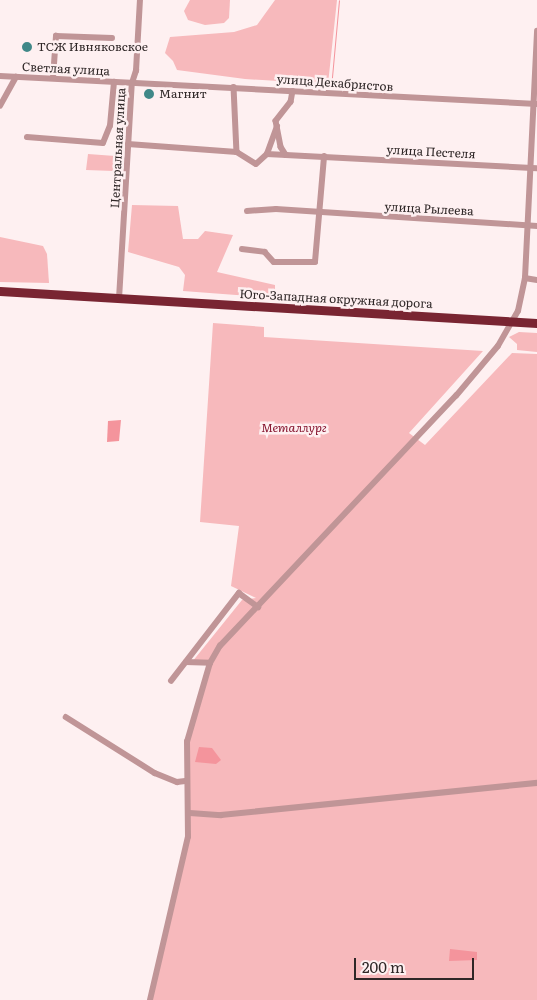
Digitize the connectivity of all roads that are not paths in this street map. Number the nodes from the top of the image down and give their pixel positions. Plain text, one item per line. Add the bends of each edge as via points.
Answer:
1 (140, 0) edge
2 (537, 31) edge
3 (112, 38) dead end
4 (0, 76) edge
5 (16, 76) junction
6 (53, 78) junction
7 (114, 82) junction
8 (132, 83) junction
9 (234, 87) junction
10 (293, 91) junction
11 (535, 104) edge
12 (0, 106) edge
13 (277, 126) junction
14 (27, 137) dead end
15 (128, 144) junction
16 (237, 152) junction
17 (267, 154) junction
18 (286, 154) junction
19 (324, 156) junction
20 (534, 168) edge
21 (247, 211) dead end
22 (320, 213) junction
23 (527, 225) junction
24 (537, 226) edge
25 (242, 249) dead end
26 (525, 278) junction
27 (537, 280) edge
28 (0, 291) edge
29 (119, 299) junction
30 (512, 322) junction
31 (537, 324) edge
32 (258, 607) junction
33 (186, 662) junction
34 (210, 663) junction
35 (172, 681) dead end
36 (66, 717) dead end
37 (185, 781) junction
38 (537, 783) edge
39 (190, 813) junction
40 (150, 1000) edge

1 - 8 street, Центральная улица via 136,71
2 - 11 street
3 - 6 street via 56,36
4 - 5 street, Светлая улица
5 - 6 street, Светлая улица
5 - 12 street
6 - 7 street, Светлая улица
7 - 8 street, Светлая улица
7 - 14 street via 110,126 103,143
8 - 9 street, улица Декабристов
8 - 15 street, Центральная улица
9 - 10 street, улица Декабристов
9 - 16 street
10 - 11 street, улица Декабристов
10 - 13 street via 291,102 276,121
11 - 20 street
13 - 17 street
13 - 18 street via 281,147
15 - 16 street
15 - 29 street, Центральная улица
16 - 17 street, улица Пестеля via 256,164
17 - 18 street, улица Пестеля
18 - 19 street, улица Пестеля
19 - 20 street, улица Пестеля
19 - 22 street
20 - 23 street
21 - 22 street, улица Рылеева via 276,209
22 - 23 street, улица Рылеева
22 - 25 street via 316,262 274,262 267,253
23 - 24 street, улица Рылеева
23 - 26 street
26 - 27 street
26 - 30 street via 523,296
28 - 29 highway
29 - 30 highway, Юго-Западная окружная дорога
30 - 31 highway, Юго-Западная окружная дорога
30 - 32 street via 498,346 456,396
32 - 33 street via 240,593
32 - 34 street via 220,646
33 - 34 street
33 - 35 street
34 - 37 street via 187,742
36 - 37 street via 155,773 177,782
37 - 39 street
38 - 39 street via 221,815
39 - 40 street via 188,837

